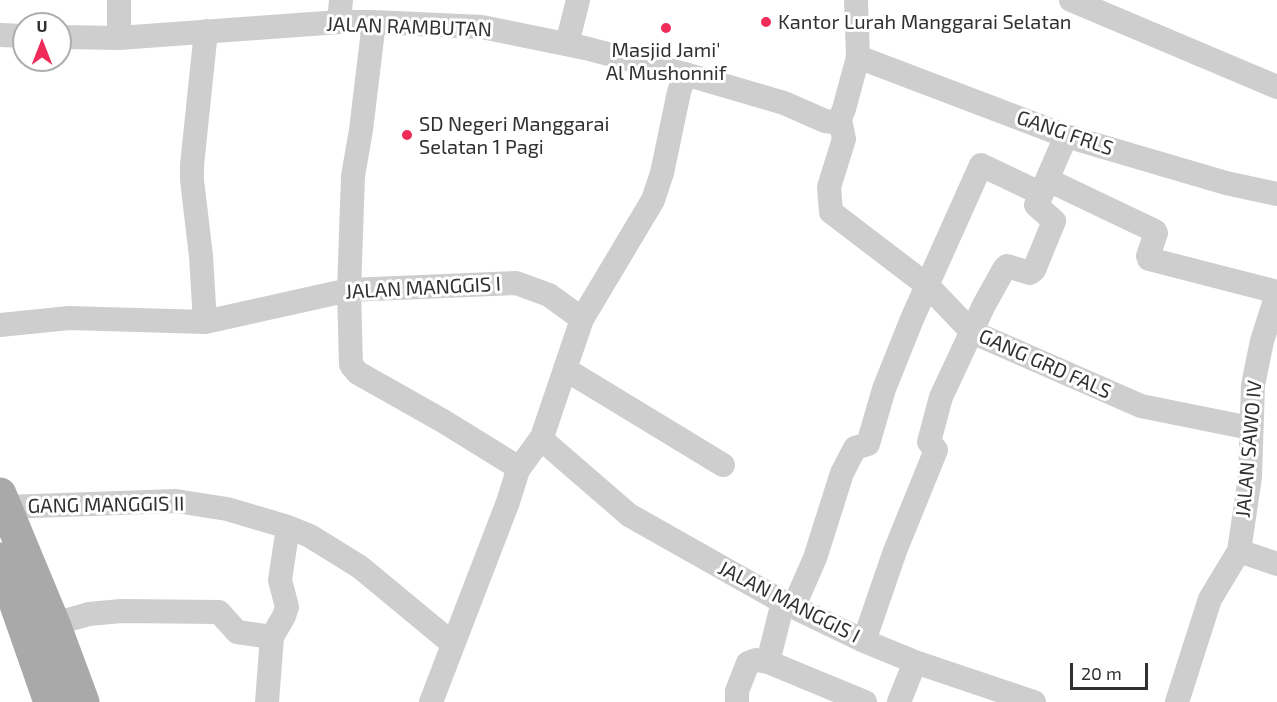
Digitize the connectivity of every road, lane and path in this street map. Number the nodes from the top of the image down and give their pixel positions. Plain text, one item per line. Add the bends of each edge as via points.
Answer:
1 (119, 0) edge
2 (578, 0) edge
3 (856, 0) edge
4 (1071, 0) edge
5 (340, 11) edge
6 (374, 22) junction
7 (206, 30) junction
8 (72, 37) edge
9 (119, 38) junction
10 (567, 44) junction
11 (858, 57) junction
12 (685, 74) junction
13 (1277, 87) edge
14 (840, 119) junction
15 (1066, 136) junction
16 (1045, 187) junction
17 (1277, 194) edge
18 (928, 286) junction
19 (349, 290) junction
20 (1277, 293) edge
21 (582, 319) junction
22 (205, 321) junction
23 (0, 325) edge
24 (972, 332) junction
25 (564, 369) junction
26 (1250, 428) junction
27 (542, 437) junction
28 (723, 465) dead end
29 (518, 470) junction
30 (3, 501) edge
31 (288, 527) junction
32 (1239, 551) junction
33 (1277, 564) edge
34 (1, 566) edge
35 (788, 604) junction
36 (54, 624) junction
37 (272, 637) junction
38 (864, 641) junction
39 (453, 644) junction
40 (768, 662) junction
41 (915, 662) junction
42 (50, 702) edge
43 (83, 702) edge
44 (267, 702) edge
45 (431, 702) edge
46 (738, 702) edge
47 (865, 702) edge
48 (899, 702) edge
49 (1034, 702) edge
50 (1177, 702) edge

1 - 9 street
2 - 10 street
3 - 11 street
4 - 13 street
5 - 6 street, JALAN RAMBUTAN
5 - 7 street, JALAN RAMBUTAN
6 - 10 street, JALAN RAMBUTAN via 482,27
6 - 19 street via 353,176
7 - 9 street, JALAN RAMBUTAN
7 - 22 street via 192,165
8 - 9 street, JALAN RAMBUTAN
10 - 12 street, JALAN RAMBUTAN
11 - 14 street
11 - 15 street, GANG FRLS
12 - 14 street, JALAN RAMBUTAN via 784,103 825,121
12 - 21 street via 653,200
14 - 18 street, GANG GRD FALS via 844,139 829,187 831,212
15 - 16 street
15 - 17 street, GANG FRLS
16 - 18 street via 981,165
16 - 20 street via 1155,231 1149,259
16 - 24 street via 1036,205 1054,221 1034,270 1030,273 1004,268
18 - 24 street, GANG GRD FALS
18 - 35 street via 884,389 868,444 855,448 842,473 815,558
19 - 21 street, JALAN MANGGIS I via 516,283 549,295
19 - 22 street, JALAN MANGGIS I
19 - 29 street via 353,369 444,421
20 - 26 street, JALAN SAWO IV via 1252,385
21 - 25 street
22 - 23 street, JALAN MANGGIS I via 69,318
24 - 26 street, GANG GRD FALS via 1141,406
24 - 38 street via 941,397 929,442 936,450
25 - 27 street
25 - 28 street
26 - 32 street, JALAN SAWO IV via 1250,477
27 - 29 street
27 - 35 street, JALAN MANGGIS I via 629,515
29 - 39 street
30 - 31 street, GANG MANGGIS II via 176,501 227,509
30 - 36 main road
31 - 37 street via 280,580 286,606
31 - 39 street, GANG MANGGIS II via 360,567
32 - 33 street
32 - 50 street, JALAN SAWO IV via 1210,599
34 - 42 main road
35 - 38 street, JALAN MANGGIS I
35 - 40 street
36 - 37 street via 88,614 121,611 219,612 237,632
36 - 43 main road
37 - 44 street
38 - 41 street, JALAN MANGGIS I
39 - 45 street
40 - 46 street via 747,663 737,691
40 - 47 street
41 - 48 street
41 - 49 street, JALAN MANGGIS I

